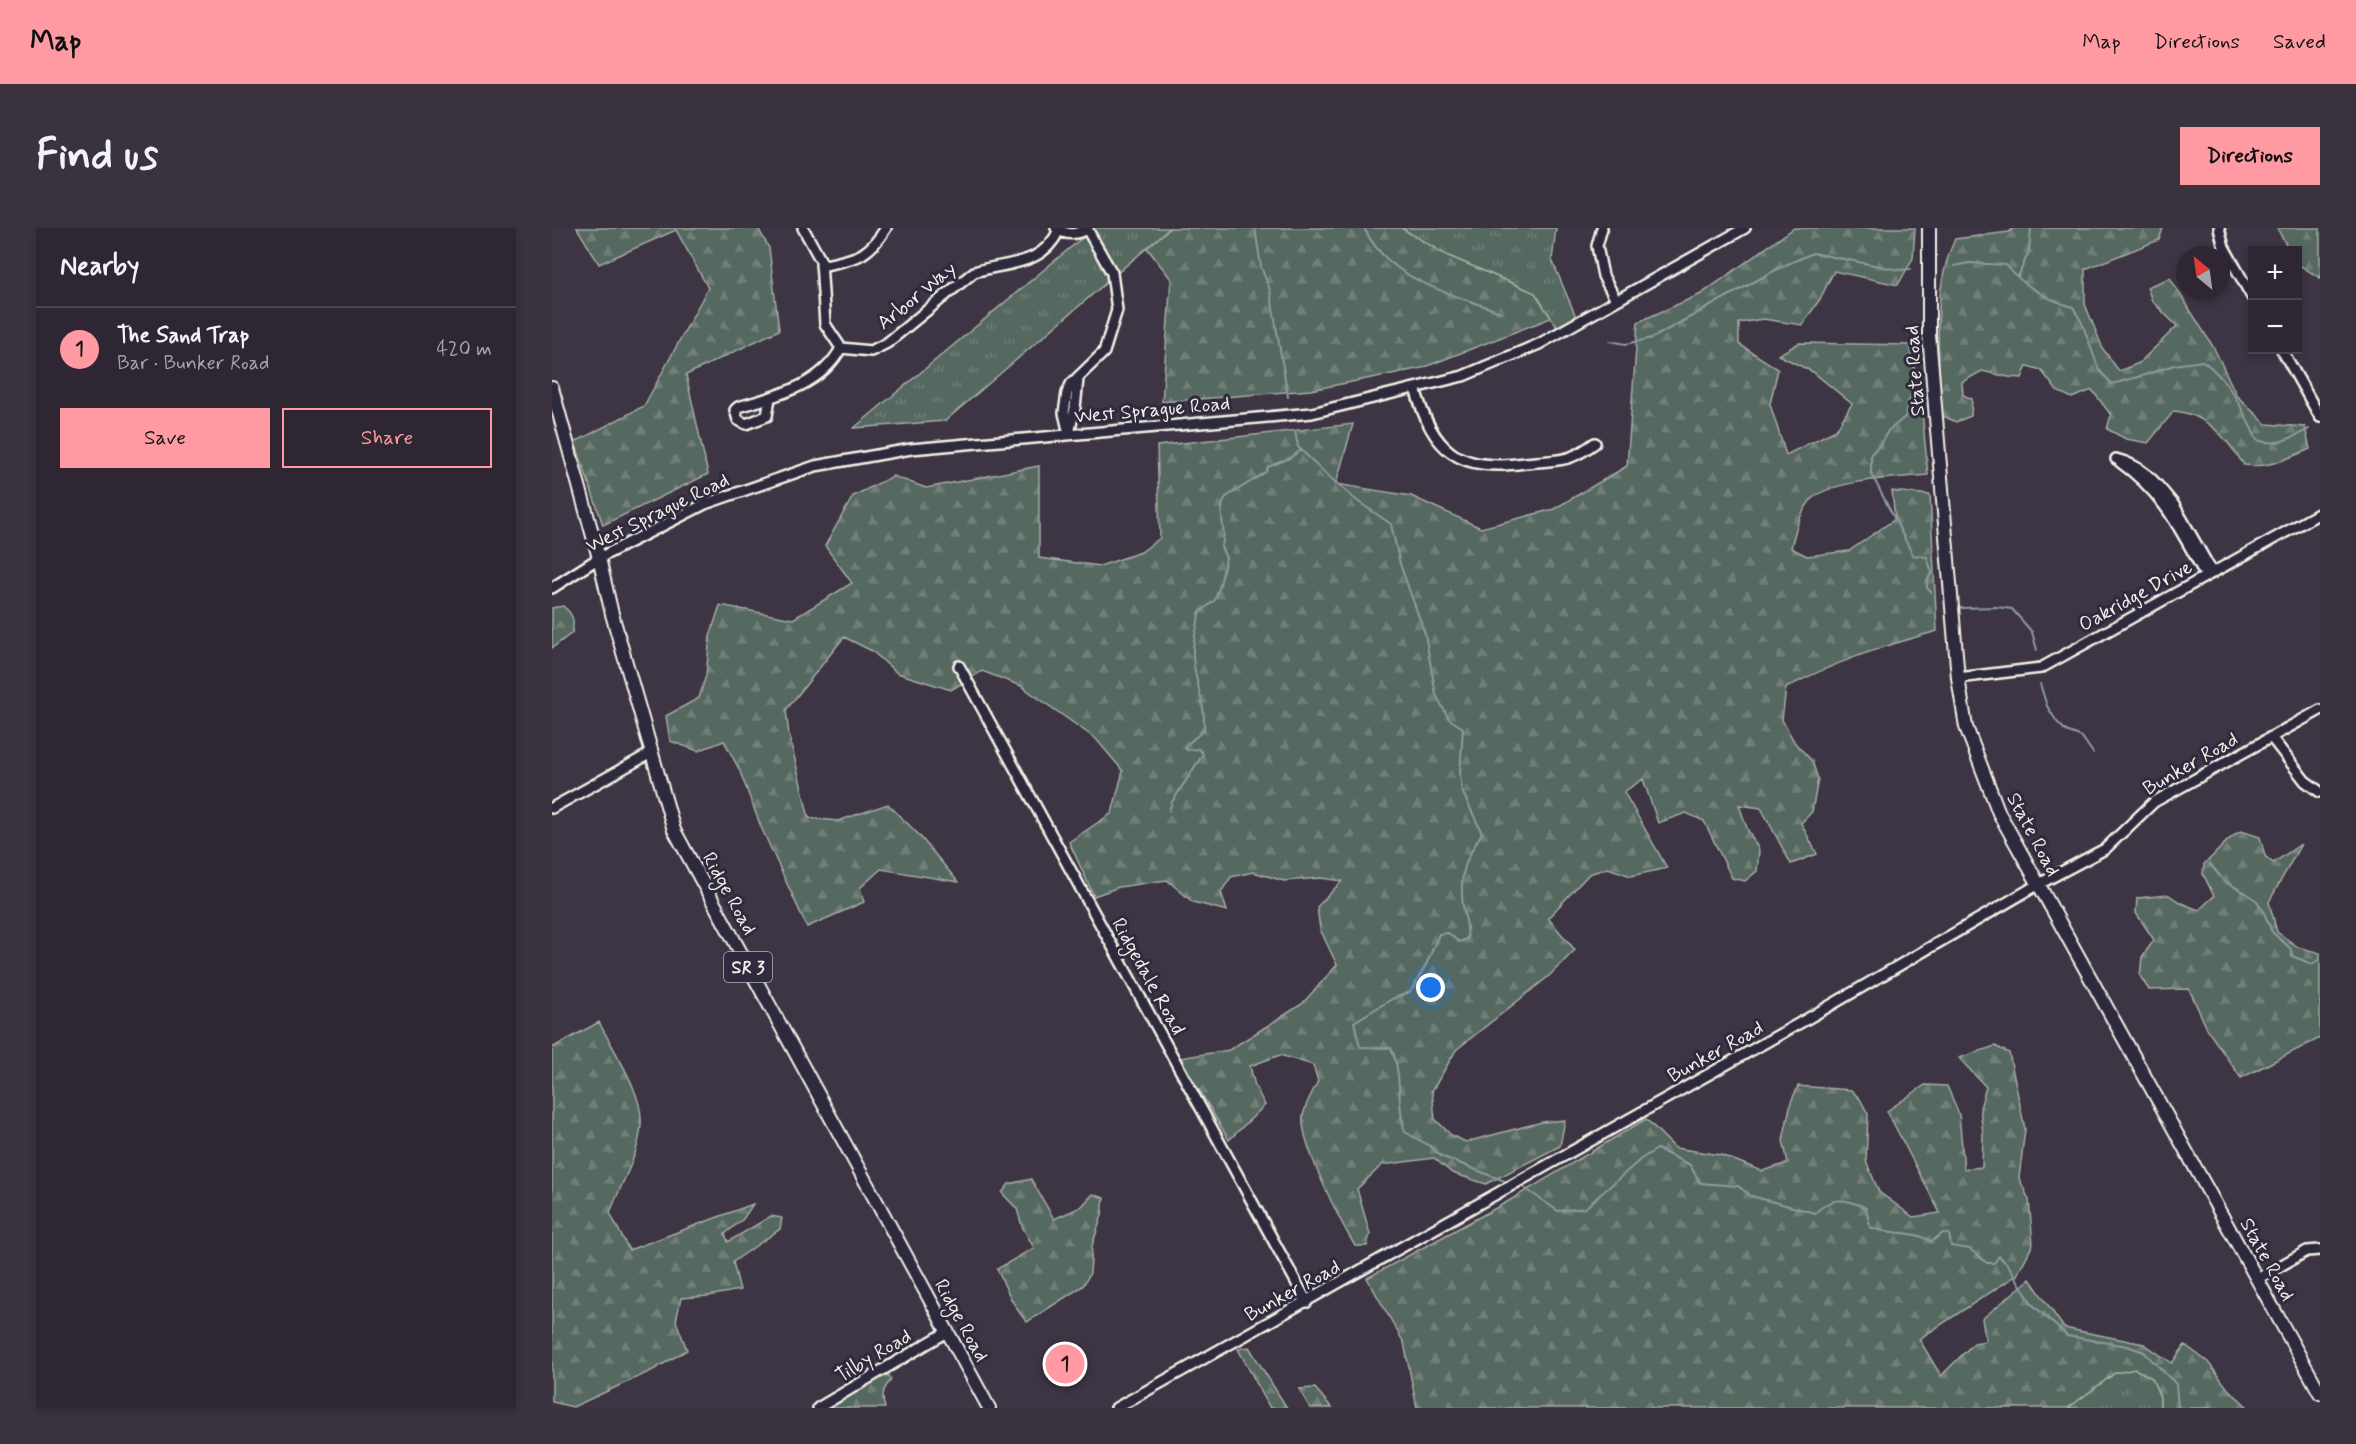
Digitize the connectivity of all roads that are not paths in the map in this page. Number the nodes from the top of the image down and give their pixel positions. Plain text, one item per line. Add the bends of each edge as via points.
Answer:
1 (803, 228) edge
2 (886, 228) edge
3 (1087, 228) edge
4 (1602, 228) edge
5 (1745, 228) edge
6 (1929, 228) edge
7 (2219, 228) edge
8 (1058, 229) edge
9 (821, 266) junction
10 (2248, 288) edge
11 (1616, 300) junction
12 (841, 348) junction
13 (2284, 354) edge
14 (552, 388) edge
15 (1415, 388) junction
16 (770, 398) dead end
17 (2320, 417) edge
18 (1069, 434) junction
19 (1595, 443) dead end
20 (2320, 513) edge
21 (599, 558) junction
22 (2209, 574) junction
23 (552, 588) edge
24 (959, 666) dead end
25 (1958, 678) junction
26 (2320, 710) edge
27 (2271, 737) junction
28 (651, 753) junction
29 (2320, 792) edge
30 (552, 808) edge
31 (2038, 884) junction
32 (2320, 1250) edge
33 (2257, 1279) junction
34 (1307, 1302) junction
35 (947, 1332) junction
36 (2320, 1393) edge
37 (818, 1408) edge
38 (989, 1408) edge
39 (1116, 1408) edge

1 - 9 street
2 - 9 street via 858,258
3 - 8 street via 1073,234
3 - 18 street via 1112,273 1117,310 1104,352 1066,393 1064,413
4 - 11 street via 1597,246 1603,276
5 - 11 street, West Sprague Road
6 - 25 main road, State Road via 1929,335
7 - 10 street via 2224,247
8 - 12 street, Arbor Way via 1055,238 1021,263 974,272 887,343 871,351
9 - 12 street via 825,324
11 - 15 street, West Sprague Road via 1539,344 1463,376
12 - 16 street via 824,372
13 - 17 street
14 - 21 main road, Ridge Road / SR 3
15 - 18 street, West Sprague Road via 1312,413
15 - 19 street via 1429,428 1438,441 1468,461 1488,466 1570,457
18 - 21 street, West Sprague Road via 911,449 815,466 725,495
20 - 22 street, Oakridge Drive
21 - 23 street, West Sprague Road
21 - 28 main road, Ridge Road / SR 3
22 - 22 street via 2166,495 2143,470 2116,459 2163,500
22 - 25 street, Oakridge Drive via 2041,668
24 - 34 street, Ridgedale Road
25 - 31 main road, State Road via 1966,728 1984,778
26 - 27 street, Bunker Road
27 - 29 street via 2306,781
27 - 31 street, Bunker Road via 2154,802 2105,849
28 - 30 street
28 - 35 main road, Ridge Road / SR 3 via 674,830
31 - 33 main road, State Road
31 - 34 street, Bunker Road
32 - 33 street via 2307,1251
33 - 36 main road, State Road
34 - 39 street, Bunker Road
35 - 37 street, Tilby Road
35 - 38 main road, Ridge Road / SR 3

